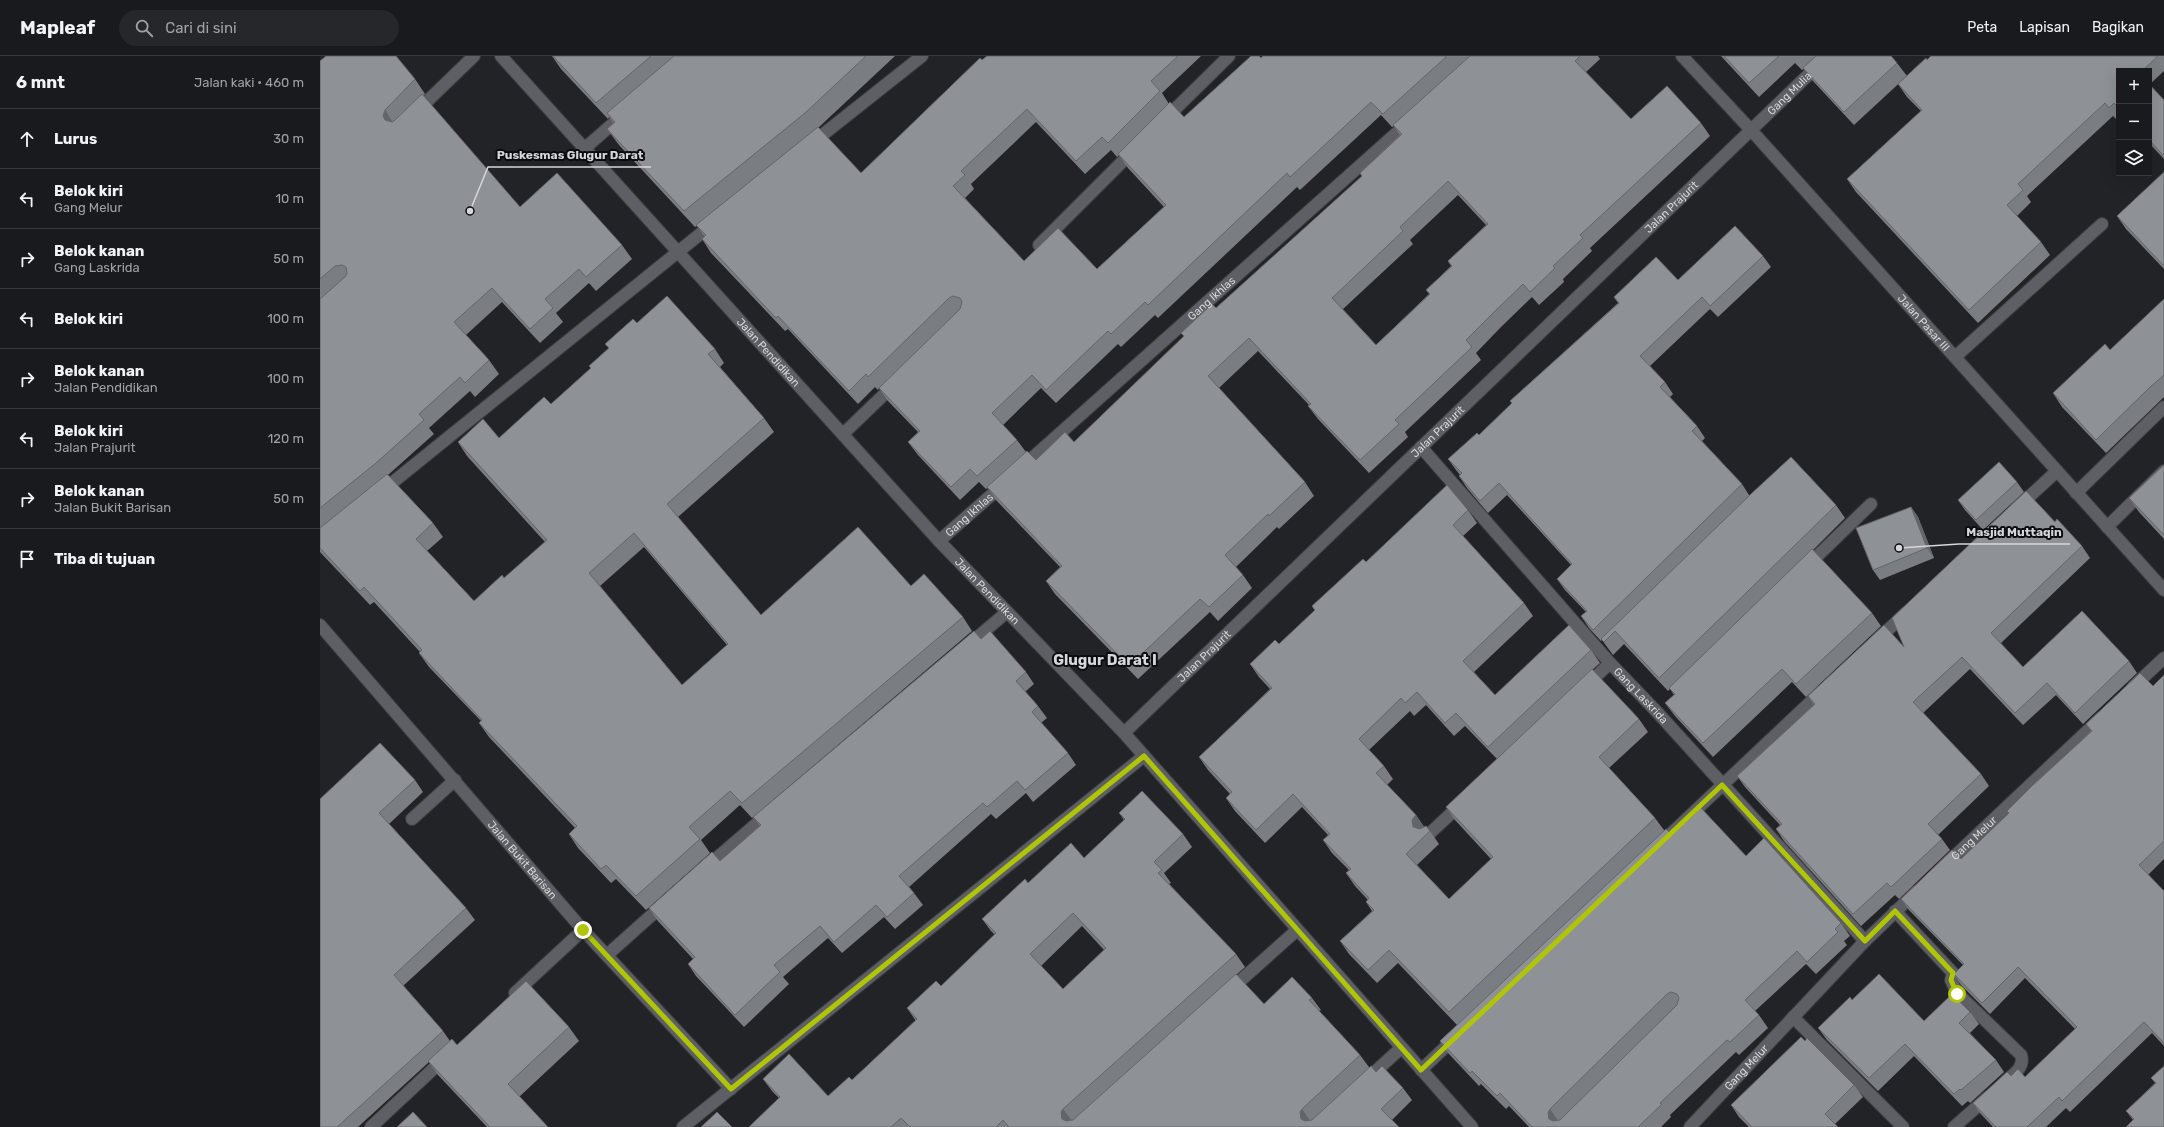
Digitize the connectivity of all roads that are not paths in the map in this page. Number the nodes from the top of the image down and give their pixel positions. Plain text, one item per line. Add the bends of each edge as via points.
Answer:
1 (474, 56) edge
2 (501, 56) edge
3 (922, 56) edge
4 (1229, 56) edge
5 (1682, 56) edge
6 (1828, 56) edge
7 (632, 107) edge
8 (1418, 114) edge
9 (410, 118) edge
10 (1156, 128) edge
11 (1751, 130) junction
12 (1145, 139) edge
13 (585, 148) junction
14 (802, 151) edge
15 (722, 216) edge
16 (2102, 224) dead end
17 (1040, 245) edge
18 (679, 252) junction
19 (1955, 357) junction
20 (904, 376) edge
21 (2164, 407) edge
22 (843, 434) junction
23 (1421, 447) junction
24 (2057, 471) junction
25 (2164, 471) edge
26 (2076, 493) junction
27 (370, 501) edge
28 (1872, 504) dead end
29 (2011, 514) edge
30 (2107, 527) junction
31 (939, 541) junction
32 (1798, 575) edge
33 (2164, 590) edge
34 (1913, 606) edge
35 (1007, 612) junction
36 (320, 625) edge
37 (1611, 641) edge
38 (1866, 650) edge
39 (1600, 652) junction
40 (958, 653) edge
41 (2164, 658) edge
42 (1610, 663) junction
43 (1832, 682) edge
44 (1576, 695) edge
45 (2124, 696) edge
46 (1669, 701) edge
47 (1658, 712) junction
48 (2107, 712) edge
49 (1124, 733) junction
50 (1144, 756) junction
51 (455, 780) junction
52 (1722, 785) junction
53 (1468, 797) edge
54 (778, 805) edge
55 (412, 819) dead end
56 (1428, 835) edge
57 (1652, 851) edge
58 (1935, 874) edge
59 (696, 875) edge
60 (1924, 884) edge
61 (673, 897) edge
62 (1895, 911) junction
63 (583, 930) junction
64 (1297, 930) junction
65 (1865, 941) junction
66 (607, 955) junction
67 (508, 999) edge
68 (1220, 999) edge
69 (1793, 1017) junction
70 (1467, 1026) edge
71 (1401, 1048) junction
72 (451, 1052) edge
73 (1421, 1070) junction
74 (731, 1089) junction
75 (1356, 1090) edge
76 (370, 1127) edge
77 (683, 1127) edge
78 (1472, 1127) edge
79 (1690, 1127) edge
80 (1903, 1127) edge
81 (1954, 1127) edge

1 - 9 street
2 - 13 street, Jalan Pendidikan
3 - 14 street
4 - 10 street
5 - 11 street, Jalan Pasar III
6 - 11 street, Gang Mulia
7 - 13 street
8 - 31 street, Gang Ikhlas
11 - 19 street, Jalan Pasar III
11 - 23 street, Jalan Prajurit
12 - 17 street
13 - 18 street, Jalan Pendidikan
15 - 18 street
16 - 19 street
18 - 22 street, Jalan Pendidikan
18 - 27 street
19 - 24 street, Jalan Pasar III
20 - 22 street
21 - 26 street
22 - 31 street, Jalan Pendidikan
23 - 39 street, Gang Laskrida
23 - 49 street, Jalan Prajurit
24 - 26 street, Jalan Pasar III
24 - 29 street
25 - 30 street
26 - 30 street, Jalan Pasar III
28 - 32 street
30 - 33 street, Jalan Pasar III
31 - 35 street, Jalan Pendidikan
34 - 38 street
35 - 40 street
35 - 49 street, Jalan Pendidikan
36 - 51 street, Jalan Bukit Barisan
37 - 39 street
39 - 42 street, Gang Laskrida
41 - 45 street
42 - 44 street
42 - 47 street, Gang Laskrida
43 - 52 street
46 - 47 street
47 - 52 street, Gang Laskrida
48 - 58 street, Gang Melur
49 - 50 street, Jalan Pendidikan
50 - 64 street, Jalan Pendidikan
50 - 74 street
51 - 55 street
51 - 63 street, Jalan Bukit Barisan
52 - 57 street
52 - 65 street, Gang Laskrida
53 - 56 street
54 - 59 street
60 - 62 street, Gang Melur
61 - 66 street
62 - 65 street, Gang Melur
62 - 81 street via 1953,973 1951,980 1957,994 2016,1049 2023,1060 2020,1068
63 - 66 street, Jalan Bukit Barisan
63 - 67 street
64 - 68 street
64 - 71 street, Jalan Pendidikan
65 - 69 street, Gang Melur
66 - 74 street, Jalan Bukit Barisan
69 - 79 street, Gang Melur
69 - 80 street
70 - 73 street
71 - 73 street, Jalan Pendidikan
71 - 75 street
72 - 76 street
73 - 78 street, Jalan Pendidikan
74 - 77 street

